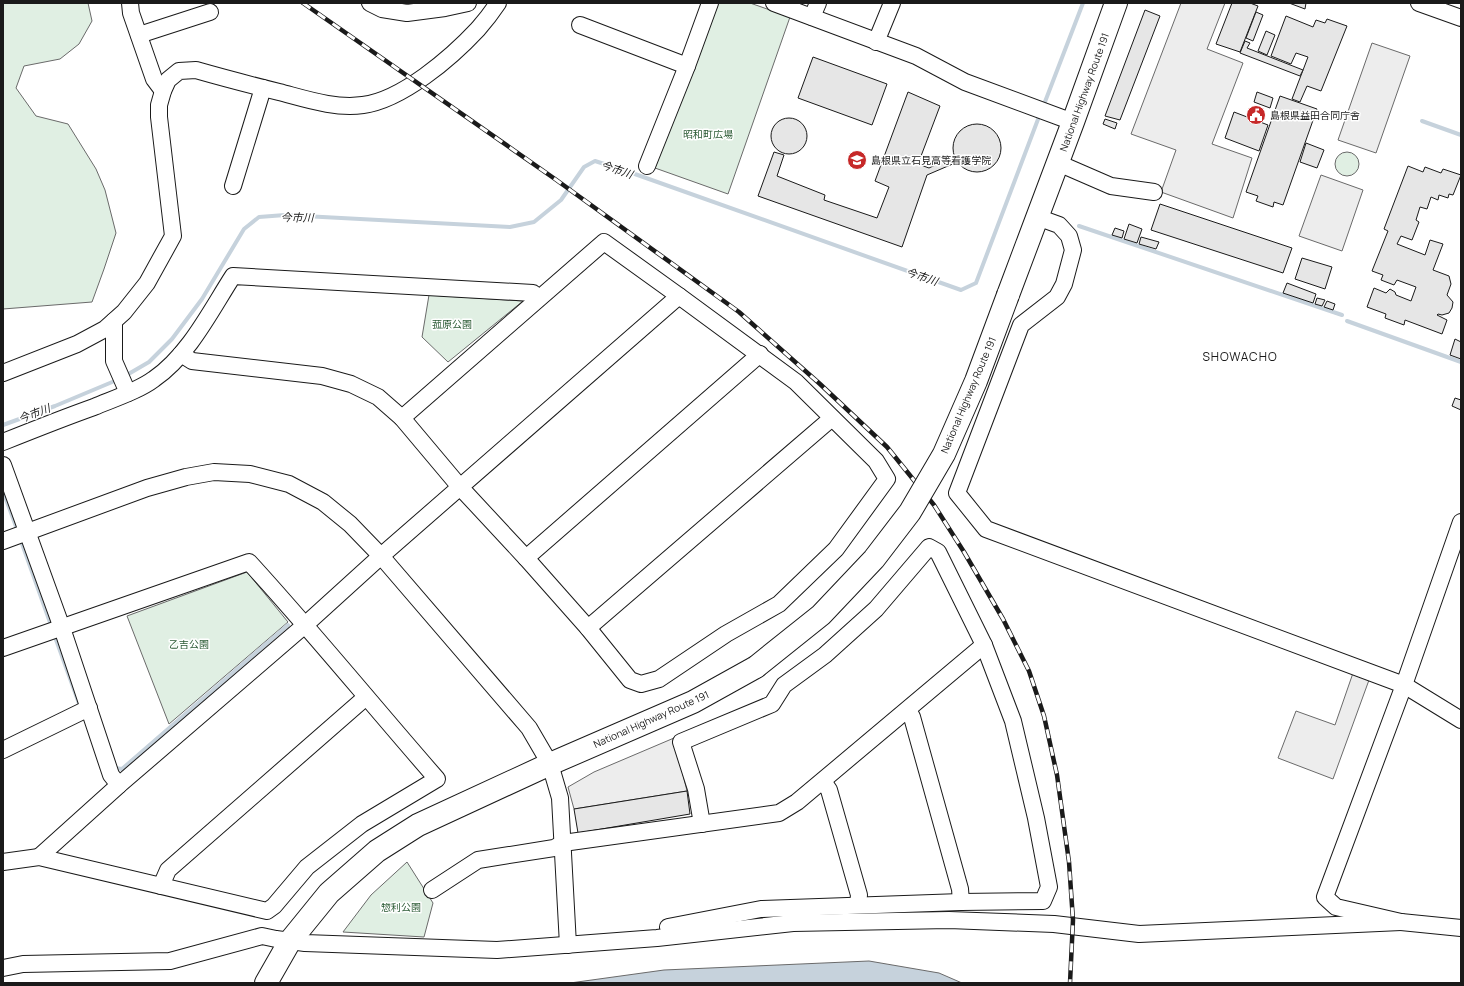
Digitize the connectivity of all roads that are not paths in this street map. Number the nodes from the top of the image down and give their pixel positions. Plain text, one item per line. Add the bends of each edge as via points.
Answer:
1 (130, 3) edge
2 (370, 3) edge
3 (468, 3) edge
4 (498, 3) edge
5 (710, 3) edge
6 (774, 3) edge
7 (892, 3) edge
8 (1116, 3) edge
9 (1419, 3) edge
10 (815, 10) edge
11 (210, 12) dead end
12 (1461, 18) edge
13 (580, 25) dead end
14 (139, 36) junction
15 (876, 42) junction
16 (687, 66) junction
17 (263, 88) junction
18 (164, 91) junction
19 (1074, 122) junction
20 (1058, 163) junction
21 (647, 166) dead end
22 (233, 186) dead end
23 (1154, 192) dead end
24 (1037, 217) junction
25 (678, 296) junction
26 (538, 298) junction
27 (114, 321) junction
28 (181, 354) junction
29 (760, 354) junction
30 (3, 372) edge
31 (127, 390) junction
32 (402, 418) junction
33 (832, 418) junction
34 (3, 442) edge
35 (3, 465) edge
36 (460, 487) junction
37 (1461, 522) edge
38 (26, 532) junction
39 (3, 541) edge
40 (381, 556) junction
41 (526, 558) junction
42 (306, 624) junction
43 (62, 628) junction
44 (588, 628) junction
45 (984, 645) junction
46 (3, 648) edge
47 (1404, 685) junction
48 (366, 697) junction
49 (89, 708) junction
50 (908, 710) junction
51 (1461, 720) edge
52 (3, 750) edge
53 (550, 764) junction
54 (823, 781) junction
55 (119, 785) junction
56 (702, 824) junction
57 (562, 842) junction
58 (39, 857) junction
59 (3, 862) edge
60 (161, 886) junction
61 (432, 890) dead end
62 (961, 902) junction
63 (858, 905) junction
64 (1401, 922) junction
65 (1461, 928) edge
66 (657, 938) junction
67 (290, 941) junction
68 (568, 945) junction
69 (3, 968) edge
70 (266, 983) edge

1 - 14 street
2 - 3 street via 382,9 407,13
4 - 17 street via 478,29 444,61 392,96 363,105 343,106 316,102
5 - 16 street
6 - 10 street
7 - 15 street
8 - 19 highway, National Highway Route 191
9 - 12 street
10 - 15 street
11 - 14 street
13 - 16 street
14 - 18 street via 154,79
15 - 19 street via 916,56 965,82
16 - 21 street
17 - 18 street via 196,70 179,71 168,80
17 - 22 street
18 - 27 street via 159,104 159,117 173,236 147,283
19 - 20 highway, National Highway Route 191
20 - 23 street via 1111,186
20 - 24 highway, National Highway Route 191
24 - 47 street via 1059,225 1069,236 1073,250 1064,284 1057,297 1021,325 957,494 986,529
24 - 53 highway, National Highway Route 191, bridge via 976,382 944,454 910,512 874,560 821,615 756,667 694,702
25 - 26 street via 604,242
25 - 29 street
25 - 36 street
26 - 28 street via 533,293 233,276
26 - 32 street
27 - 30 street via 105,329 77,344
27 - 31 street via 113,349 116,364
28 - 31 street via 154,380
28 - 32 street via 192,361 322,376 351,384 378,397
29 - 33 street via 796,382
29 - 41 street
31 - 34 street
32 - 36 street
33 - 44 street
33 - 44 street via 876,461 887,479 836,549 779,604 726,634 659,679 641,684 630,680
35 - 38 street
36 - 40 street
36 - 41 street
37 - 47 street
38 - 39 street
38 - 40 street via 147,488 186,477 214,472 250,474 289,484 323,502 350,524
38 - 43 street
40 - 42 street
40 - 53 street via 528,728
41 - 44 street
42 - 43 street via 249,562
42 - 48 street
42 - 55 street
43 - 46 street
43 - 49 street
45 - 50 street
45 - 56 street via 938,552 929,547 876,609 825,655 784,685 772,704 681,742 696,789
45 - 62 street via 1013,721 1049,887 1043,901
47 - 51 street
47 - 64 street via 1325,897 1336,907
48 - 60 street via 168,870
48 - 60 street via 438,779 362,824 307,867 267,911
49 - 52 street
49 - 55 street via 111,775
50 - 54 street
50 - 62 street via 956,874
53 - 57 street via 560,798
53 - 67 highway, National Highway Route 191 via 418,825 377,851 329,893
54 - 56 street via 779,813
54 - 63 street via 829,790 857,888
55 - 58 street
56 - 57 street
57 - 61 street via 554,848 478,860
57 - 68 street
58 - 59 street
58 - 60 street
62 - 63 street
63 - 66 street via 761,909 665,928
64 - 65 street
64 - 66 street via 1139,934 1054,924 949,920 793,923
66 - 68 street
67 - 68 street via 497,950
67 - 69 street via 262,936 170,961 23,964
67 - 70 highway, National Highway Route 191

